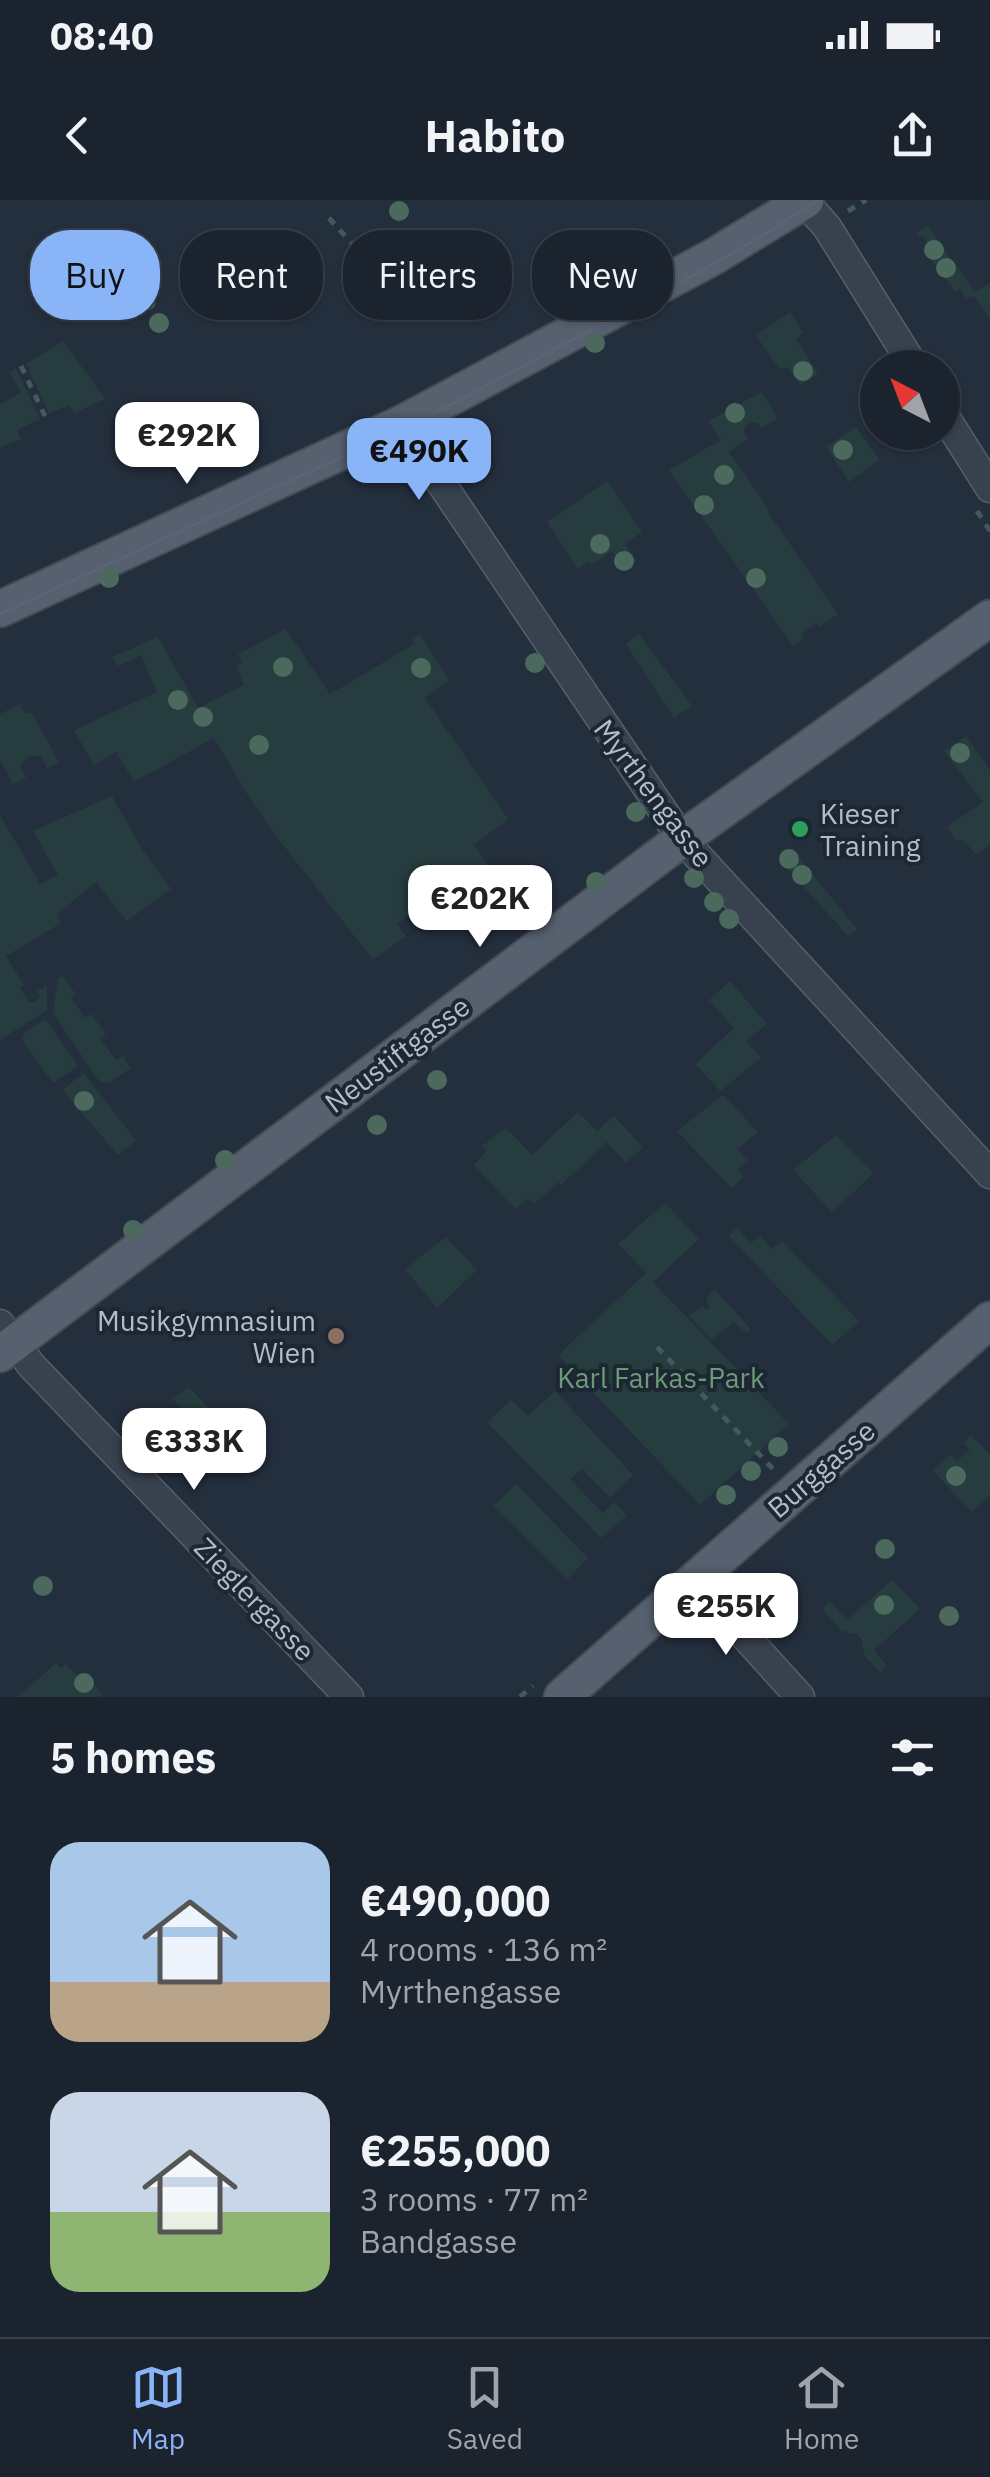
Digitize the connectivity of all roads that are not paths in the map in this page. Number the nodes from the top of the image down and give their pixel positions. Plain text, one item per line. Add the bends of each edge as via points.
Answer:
1 (804, 200) edge
2 (904, 350) edge
3 (402, 424) junction
4 (960, 440) edge
5 (990, 488) edge
6 (0, 610) edge
7 (990, 618) edge
8 (682, 839) junction
9 (990, 1174) edge
10 (986, 1332) edge
11 (5, 1340) edge
12 (694, 1580) junction
13 (349, 1697) edge
14 (562, 1697) edge
15 (800, 1697) edge

1 - 2 street
1 - 3 main road via 713,257
3 - 6 main road
3 - 8 street, Myrthengasse
4 - 5 street
7 - 8 main road, Neustiftgasse
8 - 9 street, Myrthengasse
8 - 11 main road, Neustiftgasse
10 - 12 main road, Burggasse
11 - 13 street, Zieglergasse
12 - 14 main road, Burggasse
12 - 15 street

